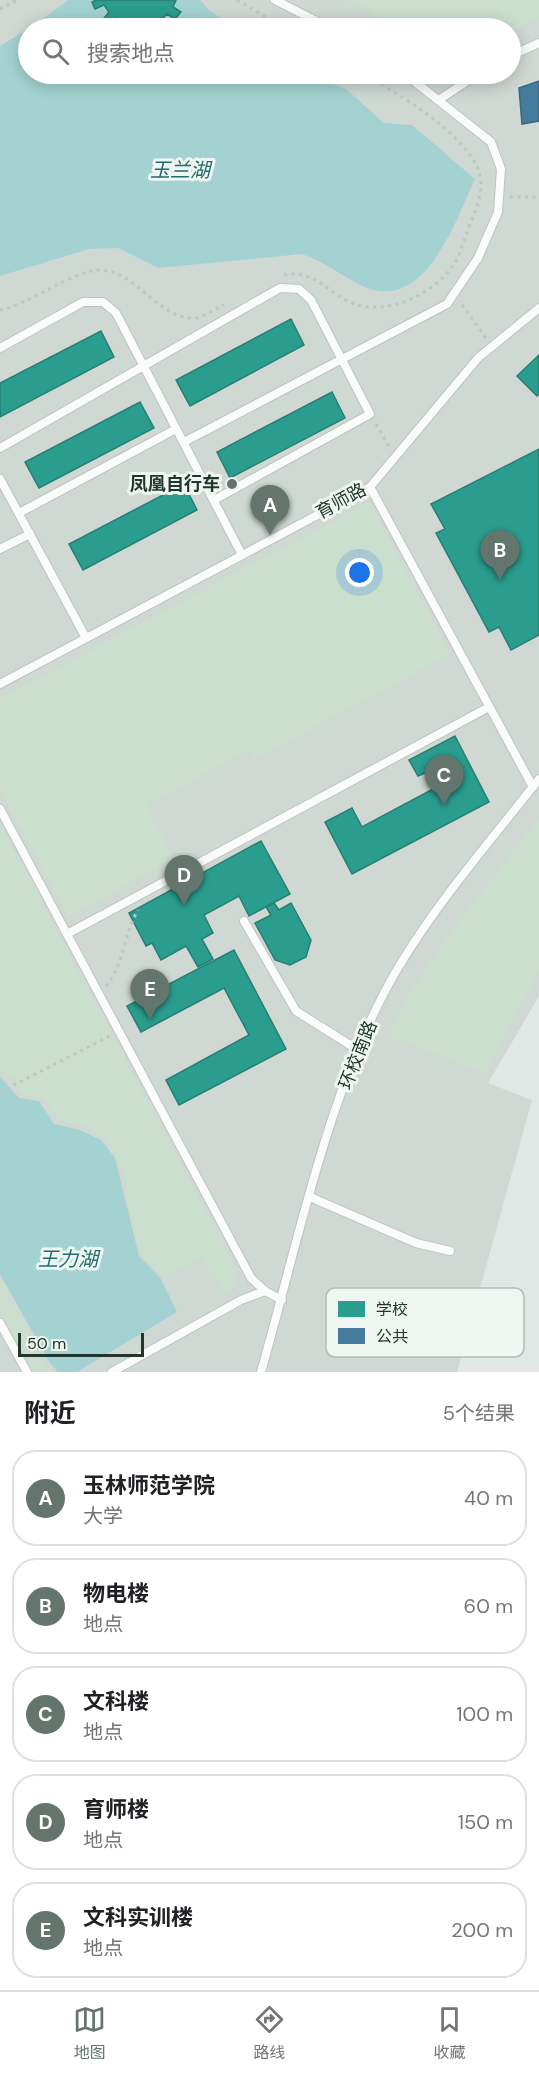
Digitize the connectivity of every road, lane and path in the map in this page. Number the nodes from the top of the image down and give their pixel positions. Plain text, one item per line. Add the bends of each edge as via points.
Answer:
1 (17, 0) edge
2 (237, 0) edge
3 (275, 0) edge
4 (0, 9) edge
5 (268, 18) edge
6 (310, 18) edge
7 (539, 43) edge
8 (521, 51) edge
9 (378, 84) edge
10 (419, 84) edge
11 (463, 84) edge
12 (440, 99) junction
13 (499, 196) junction
14 (539, 197) edge
15 (279, 277) dead end
16 (454, 294) junction
17 (228, 302) dead end
18 (539, 308) edge
19 (0, 310) edge
20 (0, 348) edge
21 (493, 348) junction
22 (339, 359) junction
23 (144, 366) junction
24 (370, 414) junction
25 (176, 429) junction
26 (184, 442) junction
27 (0, 448) edge
28 (395, 457) junction
29 (0, 479) edge
30 (370, 487) junction
31 (214, 500) junction
32 (19, 513) junction
33 (30, 534) junction
34 (0, 549) edge
35 (242, 555) junction
36 (86, 638) junction
37 (0, 684) edge
38 (489, 707) junction
39 (539, 779) edge
40 (533, 787) junction
41 (0, 809) edge
42 (150, 890) junction
43 (244, 921) dead end
44 (67, 934) junction
45 (99, 994) junction
46 (119, 1031) junction
47 (358, 1050) junction
48 (0, 1092) edge
49 (310, 1197) junction
50 (450, 1251) dead end
51 (265, 1291) junction
52 (282, 1300) junction
53 (0, 1323) edge
54 (27, 1372) edge
55 (112, 1372) edge
56 (261, 1372) edge

1 - 4 path
2 - 5 path
3 - 6 lane
7 - 8 lane
9 - 15 path via 456,139 481,174 481,196 457,258 420,295 370,308 349,302 305,273
10 - 12 lane
11 - 12 lane
12 - 13 lane via 491,142 501,169
13 - 14 path
13 - 16 lane via 498,212 478,258
16 - 21 path
16 - 22 lane via 447,304
17 - 19 path via 197,318 188,318 104,270 84,274
18 - 21 lane, 育师路
20 - 23 lane via 83,302 103,302 116,313
21 - 28 lane, 育师路 via 478,358
22 - 23 lane via 311,300 299,289 280,288
22 - 24 lane
22 - 26 lane
23 - 25 lane
23 - 27 lane
24 - 28 path
24 - 31 lane
25 - 26 lane
25 - 32 lane
26 - 31 lane
28 - 30 lane, 育师路
29 - 32 lane
30 - 35 lane, 育师路
30 - 38 lane
31 - 35 lane
32 - 33 lane
33 - 34 lane
33 - 36 lane
35 - 36 lane, 育师路
36 - 37 lane, 育师路
38 - 40 lane
38 - 42 lane
39 - 40 lane, 环校南路
40 - 47 lane, 环校南路 via 397,969
41 - 44 lane
42 - 44 lane
42 - 45 path via 130,923 113,979
43 - 47 lane via 296,1011
44 - 45 lane
45 - 46 lane
46 - 48 path
46 - 51 lane via 251,1278
47 - 49 lane, 环校南路
49 - 50 lane via 416,1243
49 - 52 lane, 环校南路
51 - 52 lane
51 - 55 lane via 241,1300
52 - 56 lane, 环校南路
53 - 54 lane

